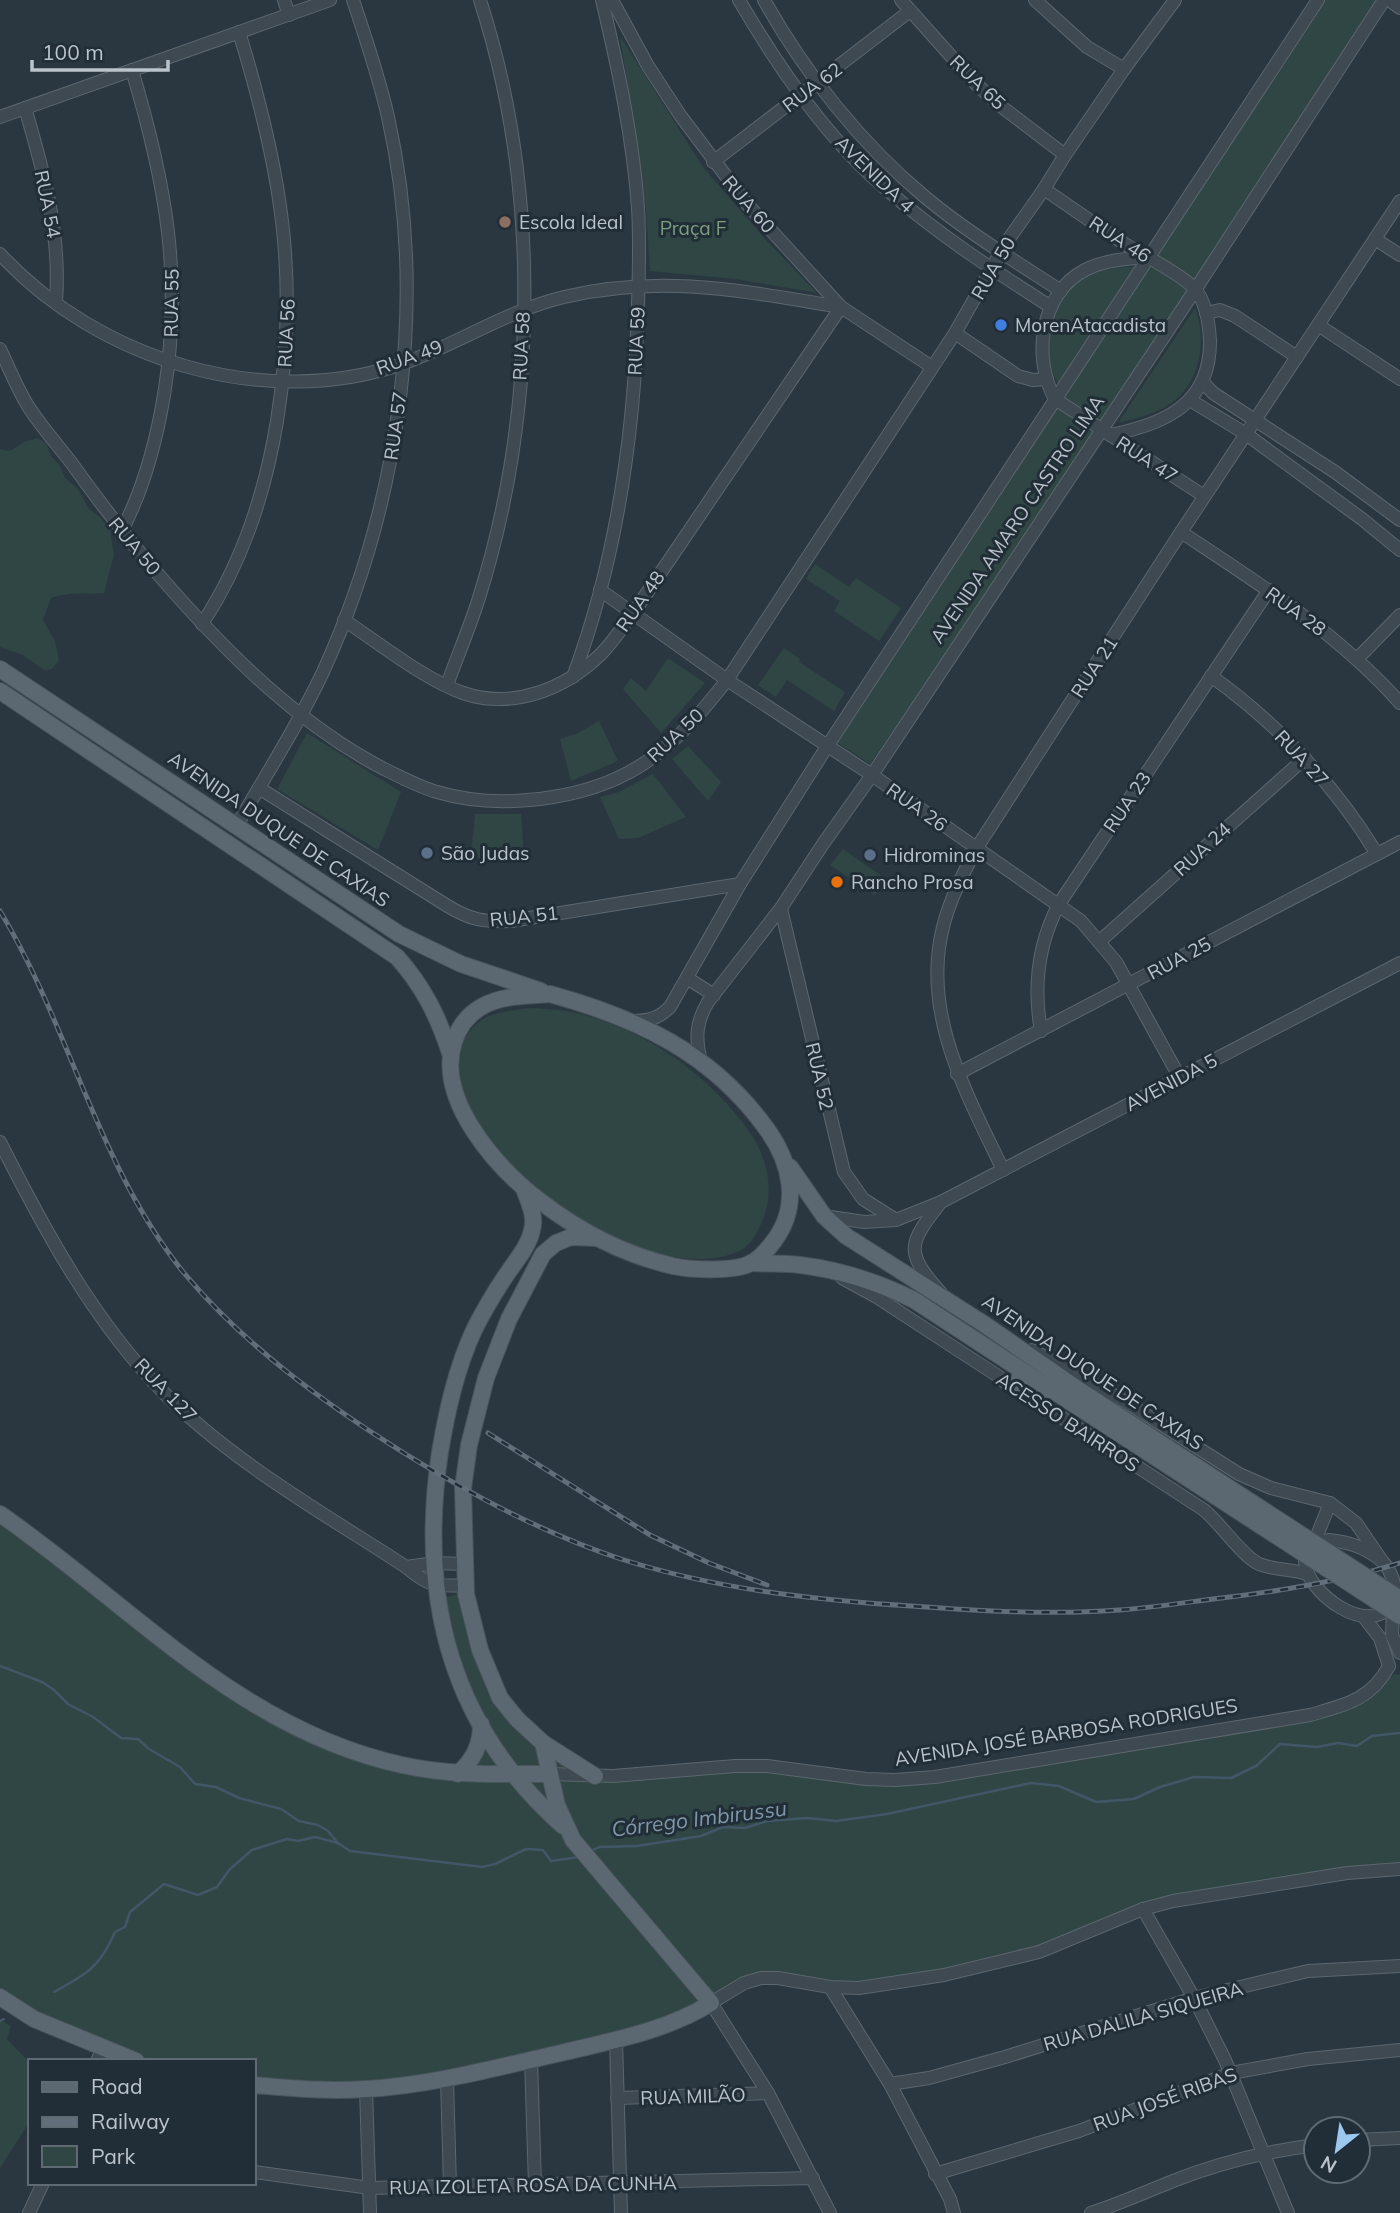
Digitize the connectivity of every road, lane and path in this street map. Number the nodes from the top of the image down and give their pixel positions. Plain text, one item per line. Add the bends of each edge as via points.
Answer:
1 (284, 0) edge
2 (330, 0) edge
3 (353, 0) edge
4 (480, 0) edge
5 (602, 0) edge
6 (612, 0) edge
7 (739, 0) edge
8 (764, 0) edge
9 (901, 0) edge
10 (1035, 0) edge
11 (1175, 0) edge
12 (1318, 0) edge
13 (1386, 0) edge
14 (1400, 8) edge
15 (910, 11) junction
16 (289, 15) junction
17 (239, 32) junction
18 (1124, 69) junction
19 (132, 70) junction
20 (818, 83) junction
21 (801, 96) junction
22 (24, 108) junction
23 (0, 117) edge
24 (1065, 155) junction
25 (713, 162) junction
26 (1044, 189) junction
27 (1400, 201) edge
28 (1375, 239) junction
29 (1000, 251) junction
30 (0, 254) edge
31 (1400, 255) edge
32 (1149, 256) junction
33 (991, 269) junction
34 (638, 285) junction
35 (1195, 289) junction
36 (1061, 291) junction
37 (56, 302) junction
38 (841, 307) junction
39 (1051, 307) junction
40 (524, 308) junction
41 (1206, 313) junction
42 (1318, 325) junction
43 (955, 333) junction
44 (0, 349) edge
45 (1297, 357) junction
46 (169, 361) junction
47 (403, 363) junction
48 (932, 367) junction
49 (1046, 379) junction
50 (1400, 379) edge
51 (283, 380) junction
52 (1202, 381) junction
53 (1055, 399) junction
54 (1190, 400) junction
55 (1255, 419) junction
56 (1106, 432) junction
57 (1246, 434) junction
58 (1204, 496) junction
59 (1400, 520) edge
60 (121, 532) junction
61 (1181, 532) junction
62 (1400, 550) edge
63 (600, 590) junction
64 (1269, 590) junction
65 (634, 612) junction
66 (1400, 615) edge
67 (344, 620) junction
68 (202, 624) junction
69 (1357, 659) junction
70 (0, 669) edge
71 (1211, 676) junction
72 (573, 678) junction
73 (726, 680) junction
74 (447, 685) junction
75 (0, 691) edge
76 (1400, 703) edge
77 (301, 715) junction
78 (828, 745) junction
79 (1304, 758) junction
80 (872, 775) junction
81 (259, 788) junction
82 (237, 825) junction
83 (1400, 842) edge
84 (976, 849) junction
85 (1377, 854) junction
86 (740, 884) junction
87 (1059, 904) junction
88 (780, 909) junction
89 (1100, 941) junction
90 (1400, 963) edge
91 (687, 978) junction
92 (1130, 984) junction
93 (550, 994) junction
94 (714, 995) junction
95 (632, 1021) junction
96 (1041, 1031) junction
97 (450, 1054) junction
98 (701, 1061) junction
99 (957, 1074) junction
100 (1180, 1077) junction
101 (0, 1142) edge
102 (785, 1158) junction
103 (1003, 1170) junction
104 (524, 1187) junction
105 (941, 1202) junction
106 (824, 1216) junction
107 (896, 1220) junction
108 (597, 1238) junction
109 (751, 1263) junction
110 (823, 1269) junction
111 (951, 1303) junction
112 (984, 1324) junction
113 (1006, 1381) junction
114 (1058, 1393) junction
115 (1082, 1401) junction
116 (1330, 1503) junction
117 (0, 1514) edge
118 (1314, 1543) junction
119 (1382, 1561) junction
120 (435, 1563) junction
121 (464, 1564) junction
122 (406, 1567) junction
123 (1307, 1574) junction
124 (1397, 1578) edge
125 (464, 1585) junction
126 (436, 1587) junction
127 (1398, 1604) edge
128 (1363, 1616) junction
129 (1400, 1653) edge
130 (1395, 1668) edge
131 (481, 1724) junction
132 (543, 1743) junction
133 (458, 1774) junction
134 (513, 1774) junction
135 (550, 1774) junction
136 (595, 1776) junction
137 (570, 1835) junction
138 (1400, 1869) edge
139 (1143, 1909) junction
140 (1400, 1966) edge
141 (830, 1987) junction
142 (0, 1997) edge
143 (1194, 1998) junction
144 (712, 2003) junction
145 (0, 2005) edge
146 (34, 2019) junction
147 (616, 2040) junction
148 (1400, 2050) edge
149 (100, 2055) edge
150 (124, 2059) edge
151 (531, 2059) junction
152 (1231, 2073) junction
153 (447, 2079) junction
154 (890, 2084) junction
155 (256, 2085) edge
156 (366, 2089) junction
157 (768, 2094) junction
158 (617, 2098) junction
159 (1400, 2138) edge
160 (1372, 2139) edge
161 (1302, 2147) edge
162 (1264, 2153) junction
163 (256, 2172) edge
164 (935, 2174) junction
165 (813, 2178) junction
166 (620, 2183) junction
167 (42, 2185) edge
168 (535, 2185) junction
169 (450, 2187) junction
170 (370, 2188) junction
171 (29, 2213) edge
172 (370, 2213) edge
173 (621, 2213) edge
174 (830, 2213) edge
175 (954, 2213) edge
176 (1091, 2213) edge
177 (1288, 2213) edge

1 - 16 street
2 - 16 street
3 - 47 street, RUA 57 via 388,118 396,166 404,256
4 - 40 street, RUA 58 via 514,155
5 - 34 street, RUA 59 via 634,168
6 - 25 street, RUA 60 via 648,66
7 - 21 street, AVENIDA 4
8 - 20 street, AVENIDA 4
9 - 15 street, RUA 65
10 - 18 street via 1087,47
11 - 18 street, RUA 50
12 - 32 street, AVENIDA AMARO CASTRO LIMA
13 - 14 street
13 - 35 street, AVENIDA AMARO CASTRO LIMA
15 - 20 street, RUA 62
15 - 24 street, RUA 65 via 975,83
16 - 17 street
17 - 19 street
17 - 51 street, RUA 56 via 269,138 285,239 288,312
18 - 24 street, RUA 50
19 - 22 street
19 - 46 street, RUA 55 via 154,149 170,238 173,302
20 - 21 street, RUA 62
20 - 29 street, AVENIDA 4 via 907,180
21 - 25 street, RUA 62
21 - 33 street, AVENIDA 4 via 884,188
22 - 23 street
22 - 37 street, RUA 54 via 55,229
24 - 26 street, RUA 50
25 - 38 street, RUA 60
26 - 29 street, RUA 50
26 - 32 street, RUA 46
27 - 28 street, RUA 21
28 - 31 street
28 - 42 street, RUA 21
29 - 33 street, RUA 50
29 - 36 street, AVENIDA 4
30 - 37 street, RUA 49
32 - 35 street, RUA 46
32 - 36 street via 1098,264 1082,271
32 - 53 street, AVENIDA AMARO CASTRO LIMA
33 - 39 street, AVENIDA 4
33 - 43 street, RUA 50
34 - 38 street, RUA 49 via 731,289
34 - 40 street, RUA 49
34 - 63 street, RUA 59 via 629,443
35 - 41 street
35 - 56 street, AVENIDA AMARO CASTRO LIMA
36 - 39 street
37 - 46 street, RUA 49 via 119,341
38 - 48 street, RUA 60
38 - 65 street, RUA 48
39 - 49 street via 1043,338
40 - 47 street, RUA 49
40 - 74 street, RUA 58 via 514,434 497,526 478,600
41 - 45 street via 1220,310 1235,316
41 - 52 street via 1210,345
42 - 45 street, RUA 21
42 - 50 street
43 - 48 street, RUA 50
43 - 49 street via 1018,376
44 - 60 street, RUA 50 via 28,405
45 - 55 street, RUA 21
46 - 51 street, RUA 49 via 223,375
46 - 60 street, RUA 55 via 144,479
47 - 51 street, RUA 49 via 345,376
47 - 67 street, RUA 57 via 384,494
48 - 73 street, RUA 50
49 - 53 street
51 - 68 street, RUA 56 via 256,517
52 - 54 street
52 - 55 street
53 - 56 street, RUA 47
53 - 78 street, AVENIDA AMARO CASTRO LIMA
54 - 56 street via 1177,412 1143,427
54 - 57 street
55 - 57 street, RUA 21
55 - 59 street
56 - 58 street, RUA 47
56 - 80 street, AVENIDA AMARO CASTRO LIMA
57 - 58 street, RUA 21
57 - 62 street
58 - 61 street, RUA 21
60 - 68 street, RUA 50
61 - 64 street, RUA 28
61 - 84 street, RUA 21
63 - 65 street, RUA 26
63 - 72 street, RUA 59
64 - 69 street, RUA 28
64 - 71 street, RUA 23
65 - 72 street, RUA 48 via 602,653
65 - 73 street, RUA 26
66 - 69 street
67 - 74 street, RUA 48
67 - 77 street, RUA 57
68 - 77 street, RUA 50
69 - 76 street, RUA 28
70 - 82 main road, AVENIDA DUQUE DE CAXIAS
71 - 79 street, RUA 27 via 1262,716
71 - 87 street, RUA 23
72 - 74 street, RUA 48 via 535,694 499,699 463,693
73 - 77 street, RUA 50 via 689,726 639,768 608,784 535,800 502,801 437,792 366,759
73 - 78 street, RUA 26
75 - 97 main road, AVENIDA DUQUE DE CAXIAS via 397,957 431,1003
77 - 81 street, RUA 57
78 - 80 street, RUA 26
78 - 86 street, AVENIDA AMARO CASTRO LIMA
79 - 85 street, RUA 27
79 - 89 street, RUA 24
80 - 84 street, RUA 26
80 - 88 street, AVENIDA AMARO CASTRO LIMA
81 - 82 street, RUA 57
81 - 86 street, RUA 51 via 466,917 487,922
82 - 93 main road, AVENIDA DUQUE DE CAXIAS via 399,934 461,964
83 - 85 street, RUA 25
84 - 87 street, RUA 26
84 - 99 street, RUA 21 via 951,900 938,950 939,1008
85 - 92 street, RUA 25
86 - 91 street, AVENIDA AMARO CASTRO LIMA
87 - 89 street, RUA 26
87 - 96 street, RUA 23 via 1038,964
88 - 94 street, AVENIDA AMARO CASTRO LIMA
88 - 107 street, RUA 52 via 844,1172 863,1199
89 - 92 street, RUA 26
90 - 100 street, AVENIDA 5
91 - 94 street
91 - 95 street, AVENIDA AMARO CASTRO LIMA via 662,1015
92 - 96 street, RUA 25
92 - 100 street, RUA 26
93 - 95 main road, AVENIDA DUQUE DE CAXIAS
93 - 97 main road via 500,999 481,1006 461,1025
94 - 98 street, AVENIDA AMARO CASTRO LIMA via 698,1025
95 - 98 main road, AVENIDA DUQUE DE CAXIAS
96 - 99 street, RUA 25
97 - 104 main road, AVENIDA DUQUE DE CAXIAS via 453,1083 468,1122
98 - 102 main road, AVENIDA DUQUE DE CAXIAS via 746,1104
99 - 103 street, RUA 21
100 - 103 street, AVENIDA 5
101 - 122 street, RUA 127 via 39,1220 103,1320 165,1394 250,1465
102 - 106 main road, AVENIDA DUQUE DE CAXIAS
102 - 109 main road via 790,1178 786,1217 766,1251
103 - 105 street, AVENIDA 5
104 - 108 main road, AVENIDA DUQUE DE CAXIAS
104 - 120 main road via 533,1229 474,1330 453,1387 435,1495
105 - 107 street, AVENIDA 5
105 - 111 street, AVENIDA 5 via 922,1226 914,1251 918,1265
106 - 107 street, AVENIDA 5 via 864,1223
106 - 111 main road, AVENIDA DUQUE DE CAXIAS via 857,1243
108 - 109 main road, AVENIDA DUQUE DE CAXIAS via 682,1268 705,1270
108 - 121 main road via 571,1237 543,1254 509,1319 486,1378 469,1445 463,1488
109 - 110 main road, AVENIDA DUQUE DE CAXIAS
110 - 113 street, ACESSO BAIRROS via 875,1296
110 - 114 main road, AVENIDA DUQUE DE CAXIAS via 870,1281 914,1300
111 - 112 main road, AVENIDA DUQUE DE CAXIAS
112 - 115 main road, AVENIDA DUQUE DE CAXIAS
112 - 116 street via 1126,1402 1239,1474 1271,1488
113 - 114 main road
113 - 123 street, ACESSO BAIRROS via 1204,1510 1257,1563
114 - 115 main road, AVENIDA DUQUE DE CAXIAS
115 - 127 main road, AVENIDA DUQUE DE CAXIAS, bridge
116 - 118 street
116 - 119 street via 1356,1523
117 - 133 main road, AVENIDA JOSÉ BARBOSA RODRIGUES via 69,1563 199,1669 259,1707 344,1748
118 - 119 street via 1348,1542
118 - 123 street via 1305,1563
119 - 124 street
120 - 121 street
120 - 122 street
120 - 126 main road
121 - 125 main road
122 - 126 street, RUA 127
123 - 128 street via 1330,1602
124 - 127 street
125 - 126 street
125 - 132 main road via 480,1650 500,1698
126 - 131 main road via 442,1631 453,1665
127 - 128 street via 1374,1616
127 - 129 street via 1392,1635
128 - 130 street
130 - 136 street, AVENIDA JOSÉ BARBOSA RODRIGUES via 1353,1702 1310,1715 935,1777 866,1779 735,1766
131 - 133 main road via 477,1750
131 - 134 main road
132 - 135 main road
132 - 136 main road
133 - 134 main road, AVENIDA JOSÉ BARBOSA RODRIGUES
134 - 135 main road, AVENIDA JOSÉ BARBOSA RODRIGUES
134 - 137 main road
135 - 136 street, AVENIDA JOSÉ BARBOSA RODRIGUES
135 - 137 main road
137 - 144 main road
138 - 139 street via 1311,1878
139 - 141 street via 1039,1952 997,1964 859,1988
139 - 143 street
140 - 143 street, RUA DALILA SIQUEIRA via 1308,1971
141 - 144 street via 761,1979 744,1983
141 - 154 street
142 - 146 main road
143 - 152 street
143 - 154 street, RUA DALILA SIQUEIRA via 1005,2057
144 - 147 main road via 671,2023
144 - 157 street
145 - 146 street
146 - 149 main road
147 - 151 main road
147 - 158 street
148 - 152 street, RUA JOSÉ RIBAS
149 - 150 main road
151 - 153 main road
151 - 168 street
152 - 162 street
152 - 164 street, RUA JOSÉ RIBAS via 1079,2131
153 - 156 main road
153 - 169 street
154 - 164 street
155 - 156 main road
156 - 170 street
157 - 158 street, RUA MILÃO
157 - 165 street
158 - 166 street
159 - 160 street
161 - 162 street
162 - 176 street
162 - 177 street
163 - 170 street, RUA IZOLETA ROSA DA CUNHA
164 - 175 street
165 - 166 street, RUA IZOLETA ROSA DA CUNHA
165 - 174 street
166 - 168 street, RUA IZOLETA ROSA DA CUNHA
166 - 173 street
167 - 171 street
168 - 169 street, RUA IZOLETA ROSA DA CUNHA
169 - 170 street, RUA IZOLETA ROSA DA CUNHA
170 - 172 street

